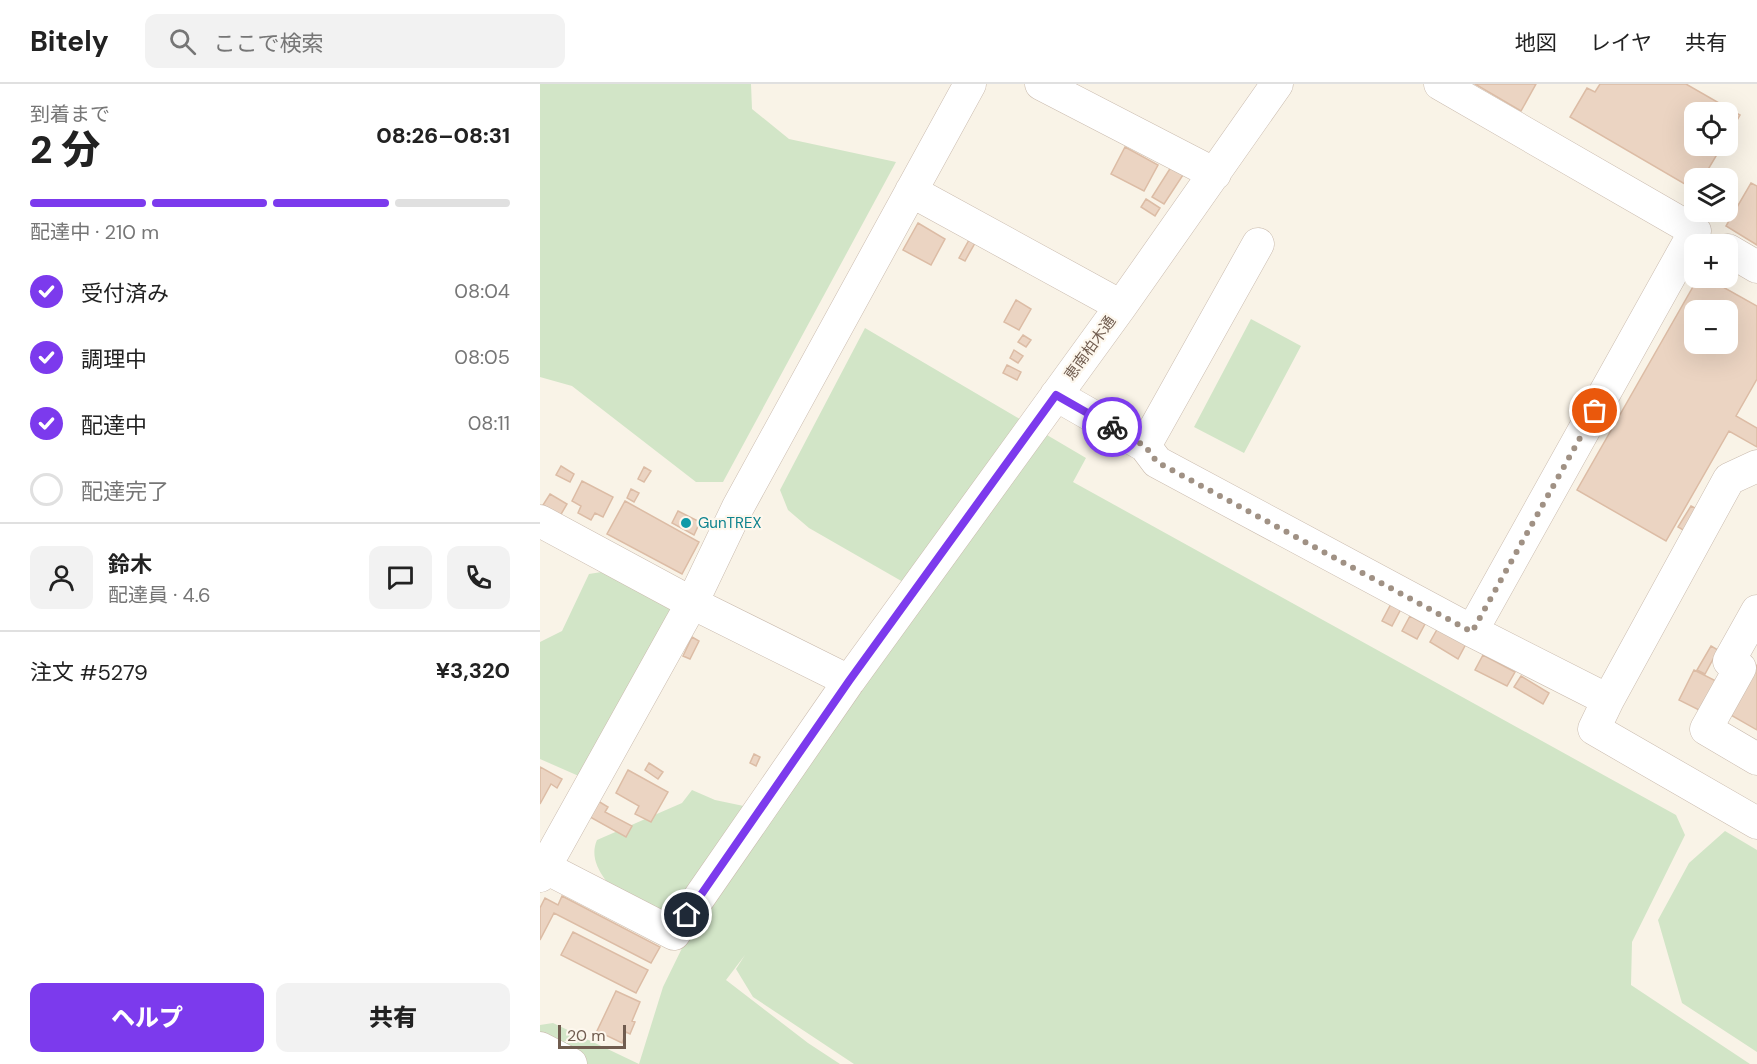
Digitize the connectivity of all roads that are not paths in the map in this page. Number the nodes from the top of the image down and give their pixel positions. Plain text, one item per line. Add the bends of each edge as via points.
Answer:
1 (970, 84) edge
2 (1041, 84) edge
3 (1276, 84) edge
4 (1440, 84) edge
5 (1215, 174) junction
6 (911, 191) junction
7 (1699, 234) edge
8 (1258, 244) dead end
9 (1738, 256) edge
10 (1757, 267) edge
11 (1684, 275) edge
12 (1121, 306) junction
13 (1056, 395) junction
14 (1145, 446) junction
15 (1757, 466) edge
16 (540, 521) edge
17 (692, 603) junction
18 (1757, 611) edge
19 (1472, 632) junction
20 (849, 681) junction
21 (1608, 700) junction
22 (1757, 759) edge
23 (1757, 823) edge
24 (542, 869) edge
25 (540, 1048) edge
26 (571, 1064) edge

1 - 6 street
2 - 5 street
3 - 5 street, 恵南柏木通
4 - 7 street
5 - 12 street, 恵南柏木通
6 - 12 street
6 - 17 street via 738,507
8 - 14 street
9 - 10 street
11 - 19 street
12 - 13 street, 恵南柏木通
13 - 14 street
13 - 20 street, 恵南柏木通
14 - 19 street via 1157,462
15 - 21 street via 1729,479
16 - 17 street
17 - 20 street
17 - 24 street
18 - 22 street via 1729,661 1740,668 1706,729
19 - 21 street
20 - 24 street, 恵南柏木通 via 674,934
21 - 23 street via 1594,729
25 - 26 street

